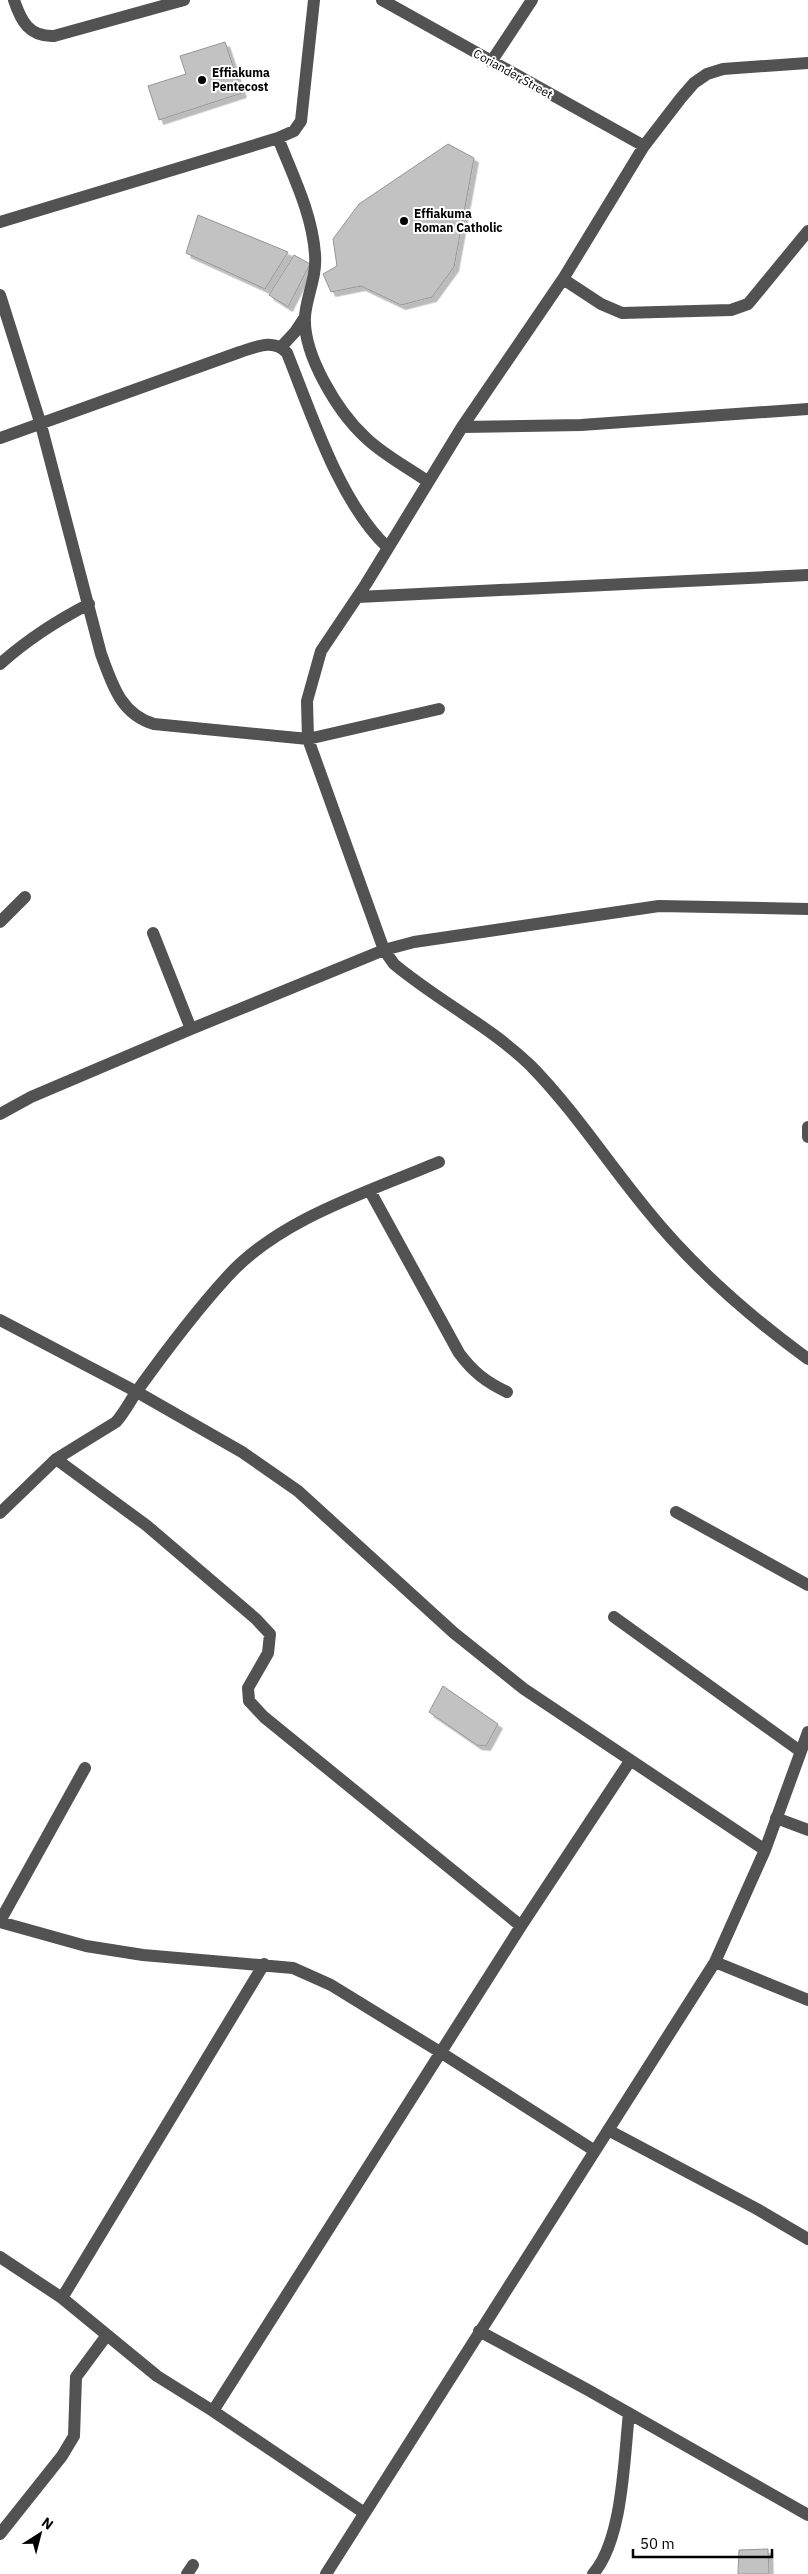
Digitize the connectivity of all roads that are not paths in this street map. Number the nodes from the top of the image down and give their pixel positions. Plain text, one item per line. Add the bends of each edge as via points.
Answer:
1 (14, 0) edge
2 (184, 0) edge
3 (314, 0) edge
4 (382, 0) edge
5 (532, 0) edge
6 (491, 62) junction
7 (808, 63) edge
8 (278, 138) junction
9 (644, 146) junction
10 (0, 222) edge
11 (808, 231) edge
12 (563, 279) junction
13 (0, 295) edge
14 (304, 317) junction
15 (281, 347) junction
16 (808, 409) edge
17 (41, 425) junction
18 (462, 427) junction
19 (0, 438) edge
20 (427, 481) junction
21 (387, 547) junction
22 (808, 575) edge
23 (358, 597) junction
24 (89, 604) junction
25 (0, 664) edge
26 (439, 709) dead end
27 (308, 739) junction
28 (25, 897) dead end
29 (808, 909) edge
30 (0, 922) edge
31 (153, 933) dead end
32 (384, 950) junction
33 (190, 1028) junction
34 (0, 1114) edge
35 (808, 1127) edge
36 (808, 1137) edge
37 (439, 1162) dead end
38 (370, 1191) junction
39 (0, 1320) edge
40 (808, 1358) edge
41 (137, 1392) junction
42 (507, 1392) dead end
43 (56, 1459) junction
44 (676, 1512) dead end
45 (0, 1513) edge
46 (808, 1585) edge
47 (614, 1616) dead end
48 (808, 1732) edge
49 (800, 1752) junction
50 (630, 1761) junction
51 (85, 1768) dead end
52 (776, 1818) junction
53 (808, 1830) edge
54 (765, 1850) junction
55 (0, 1922) edge
56 (521, 1926) junction
57 (715, 1962) junction
58 (264, 1964) junction
59 (808, 2000) edge
60 (440, 2052) junction
61 (608, 2130) junction
62 (595, 2151) junction
63 (808, 2239) edge
64 (0, 2257) edge
65 (62, 2298) junction
66 (479, 2331) junction
67 (106, 2335) junction
68 (213, 2412) junction
69 (629, 2413) junction
70 (363, 2512) junction
71 (808, 2515) edge
72 (0, 2534) edge
73 (326, 2574) edge
74 (594, 2574) edge

1 - 2 street via 23,24 43,36 54,36
3 - 8 street via 301,121 294,131
4 - 6 street, Coriander Street
5 - 6 street
6 - 9 street, Coriander Street
7 - 9 street via 723,69 707,74 694,83
8 - 10 street
8 - 14 street via 310,218 315,255 313,284
9 - 12 street
11 - 12 street via 748,304 731,310 622,313 601,304
12 - 18 street
13 - 17 street
14 - 15 street
14 - 20 street via 308,345 332,397 365,438
15 - 17 street via 273,344 240,352
15 - 21 street via 287,354 319,433 352,501 365,524
16 - 18 street via 581,425
17 - 19 street
17 - 24 street
18 - 20 street
20 - 21 street
21 - 23 street
22 - 23 street
23 - 27 street via 321,651 307,701
24 - 25 street via 49,625
24 - 27 street via 101,654 114,688 132,714 154,724
26 - 27 street
27 - 32 street
28 - 30 street
29 - 32 street via 694,906 630,909 429,939
31 - 33 street
32 - 33 street
32 - 40 street via 404,973 495,1036 530,1066 567,1107 679,1247 730,1297
33 - 34 street via 30,1097
35 - 36 street
37 - 38 street
38 - 41 street via 278,1234 228,1276
38 - 42 street via 459,1353 485,1381
39 - 41 street
41 - 43 street via 116,1422
41 - 50 street via 242,1452 298,1491 489,1662
43 - 45 street
43 - 56 street via 146,1525 270,1634 268,1653 248,1688 249,1701 259,1712
44 - 46 street
47 - 49 street
48 - 49 street
49 - 52 street
50 - 54 street
50 - 56 street
51 - 55 street
52 - 53 street
52 - 54 street
54 - 57 street
55 - 58 street via 86,1946 143,1955
56 - 60 street
57 - 59 street
57 - 61 street
58 - 60 street via 309,1974
58 - 65 street
60 - 62 street
60 - 68 street
61 - 62 street
61 - 63 street
62 - 66 street
64 - 65 street
65 - 67 street
66 - 69 street
66 - 70 street
67 - 68 street via 157,2376
67 - 72 street via 76,2377 74,2436
68 - 70 street
69 - 71 street
69 - 74 street via 612,2541
70 - 73 street

